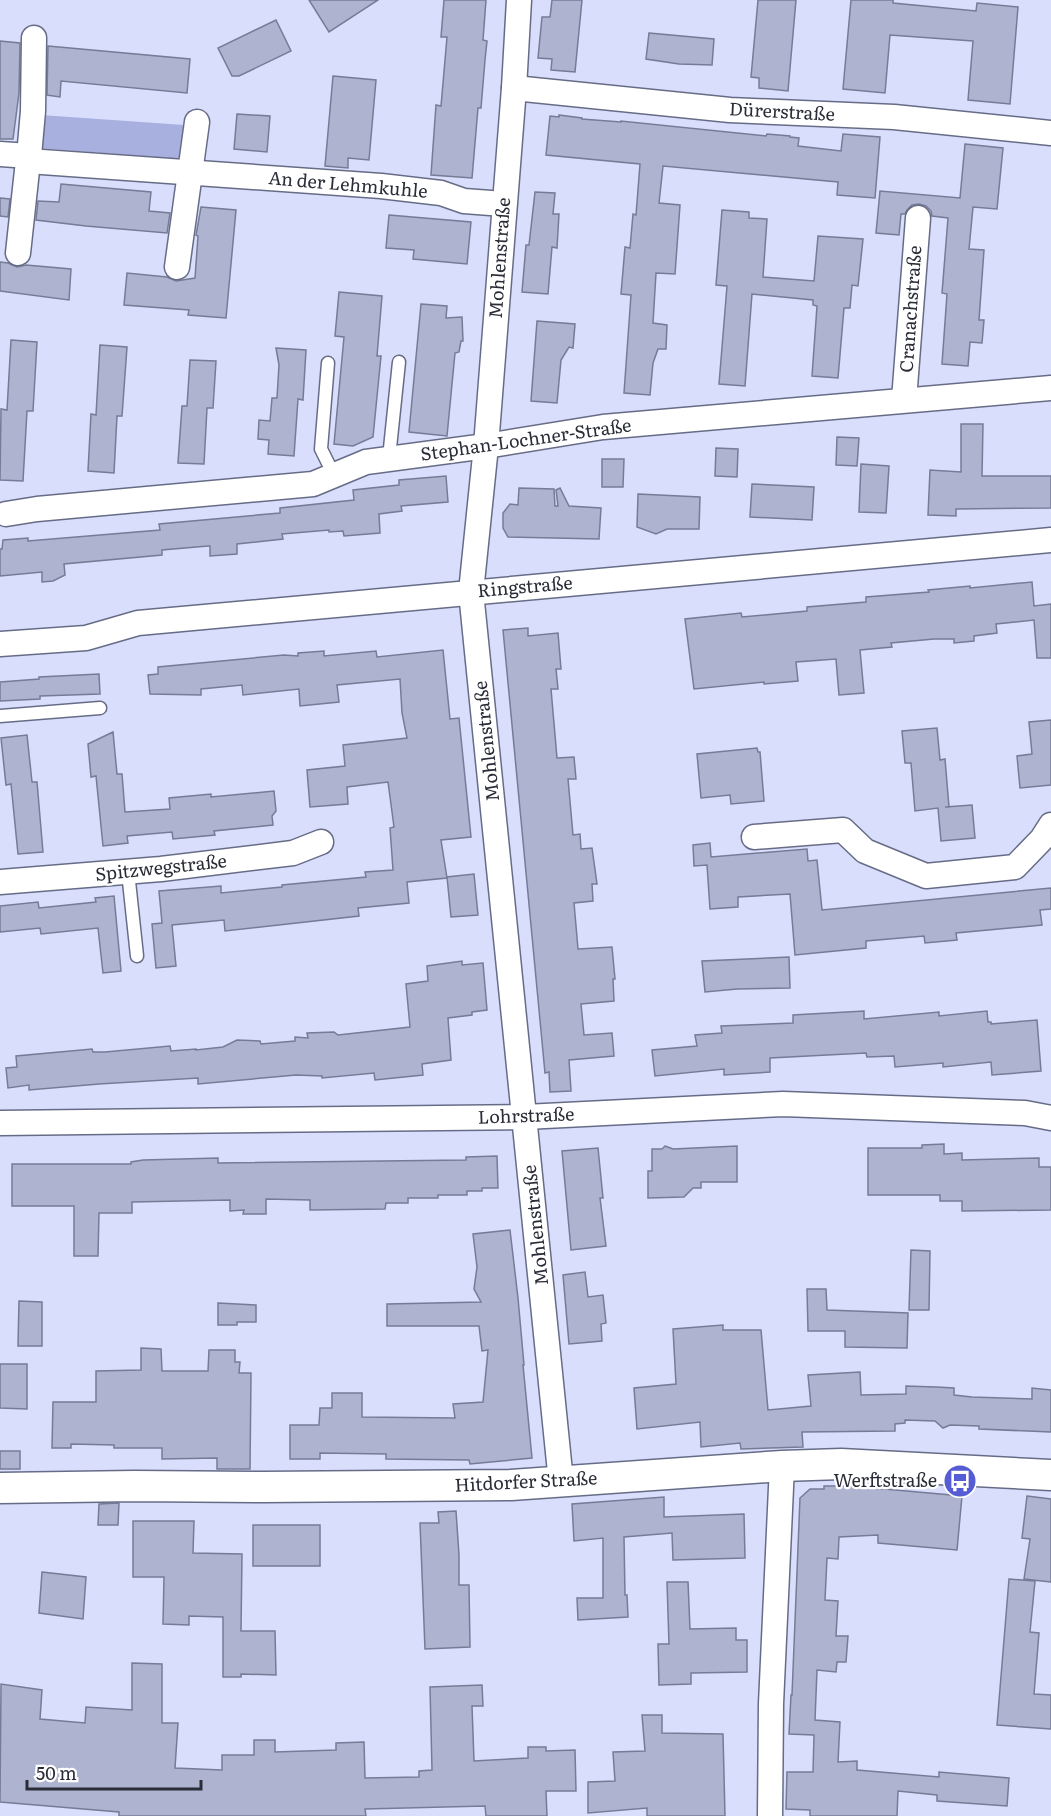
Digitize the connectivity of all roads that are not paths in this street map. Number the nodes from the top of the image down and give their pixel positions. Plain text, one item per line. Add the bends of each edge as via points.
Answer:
1 (519, 0) edge
2 (34, 38) dead end
3 (514, 88) junction
4 (197, 122) dead end
5 (1051, 133) edge
6 (0, 154) edge
7 (29, 159) junction
8 (191, 172) junction
9 (504, 204) junction
10 (918, 218) dead end
11 (18, 253) dead end
12 (177, 267) dead end
13 (399, 362) dead end
14 (328, 363) dead end
15 (1051, 388) edge
16 (904, 400) junction
17 (486, 446) junction
18 (392, 459) junction
19 (334, 475) junction
20 (6, 514) dead end
21 (1051, 540) edge
22 (471, 592) junction
23 (0, 644) edge
24 (100, 708) dead end
25 (0, 716) edge
26 (1048, 834) edge
27 (754, 837) dead end
28 (321, 842) dead end
29 (128, 872) junction
30 (0, 882) edge
31 (137, 956) dead end
32 (525, 1117) junction
33 (1051, 1118) edge
34 (0, 1123) edge
35 (782, 1466) junction
36 (1051, 1475) edge
37 (561, 1482) junction
38 (0, 1488) edge
39 (770, 1816) edge

1 - 3 street, Mohlenstraße
2 - 7 street
3 - 5 street, Dürerstraße via 730,110 894,117
3 - 9 street, Mohlenstraße
4 - 8 street
6 - 7 street, An der Lehmkuhle
7 - 8 street, An der Lehmkuhle
7 - 11 street
8 - 9 street, An der Lehmkuhle via 381,186
8 - 12 street
9 - 17 street, Mohlenstraße
10 - 16 street, Cranachstraße
13 - 18 lane
14 - 19 lane via 321,449
15 - 16 street, Stephan-Lochner-Straße
16 - 17 street, Stephan-Lochner-Straße via 603,427
17 - 18 street, Stephan-Lochner-Straße
17 - 22 street, Mohlenstraße
18 - 19 street, Stephan-Lochner-Straße via 366,462
19 - 20 street, Stephan-Lochner-Straße via 313,484
21 - 22 street, Ringstraße
22 - 23 street, Ringstraße via 138,623 86,638
22 - 32 street, Mohlenstraße
24 - 25 lane
26 - 27 street via 1015,867 926,876 865,851 843,830
28 - 29 street, Spitzwegstraße via 293,853
29 - 30 street, Spitzwegstraße
29 - 31 lane
32 - 33 street, Lohrstraße via 783,1104 1025,1113
32 - 34 street, Lohrstraße
32 - 37 street, Mohlenstraße
35 - 36 street, Hitdorfer Straße via 841,1464
35 - 37 street, Hitdorfer Straße
35 - 39 street
37 - 38 street, Hitdorfer Straße

